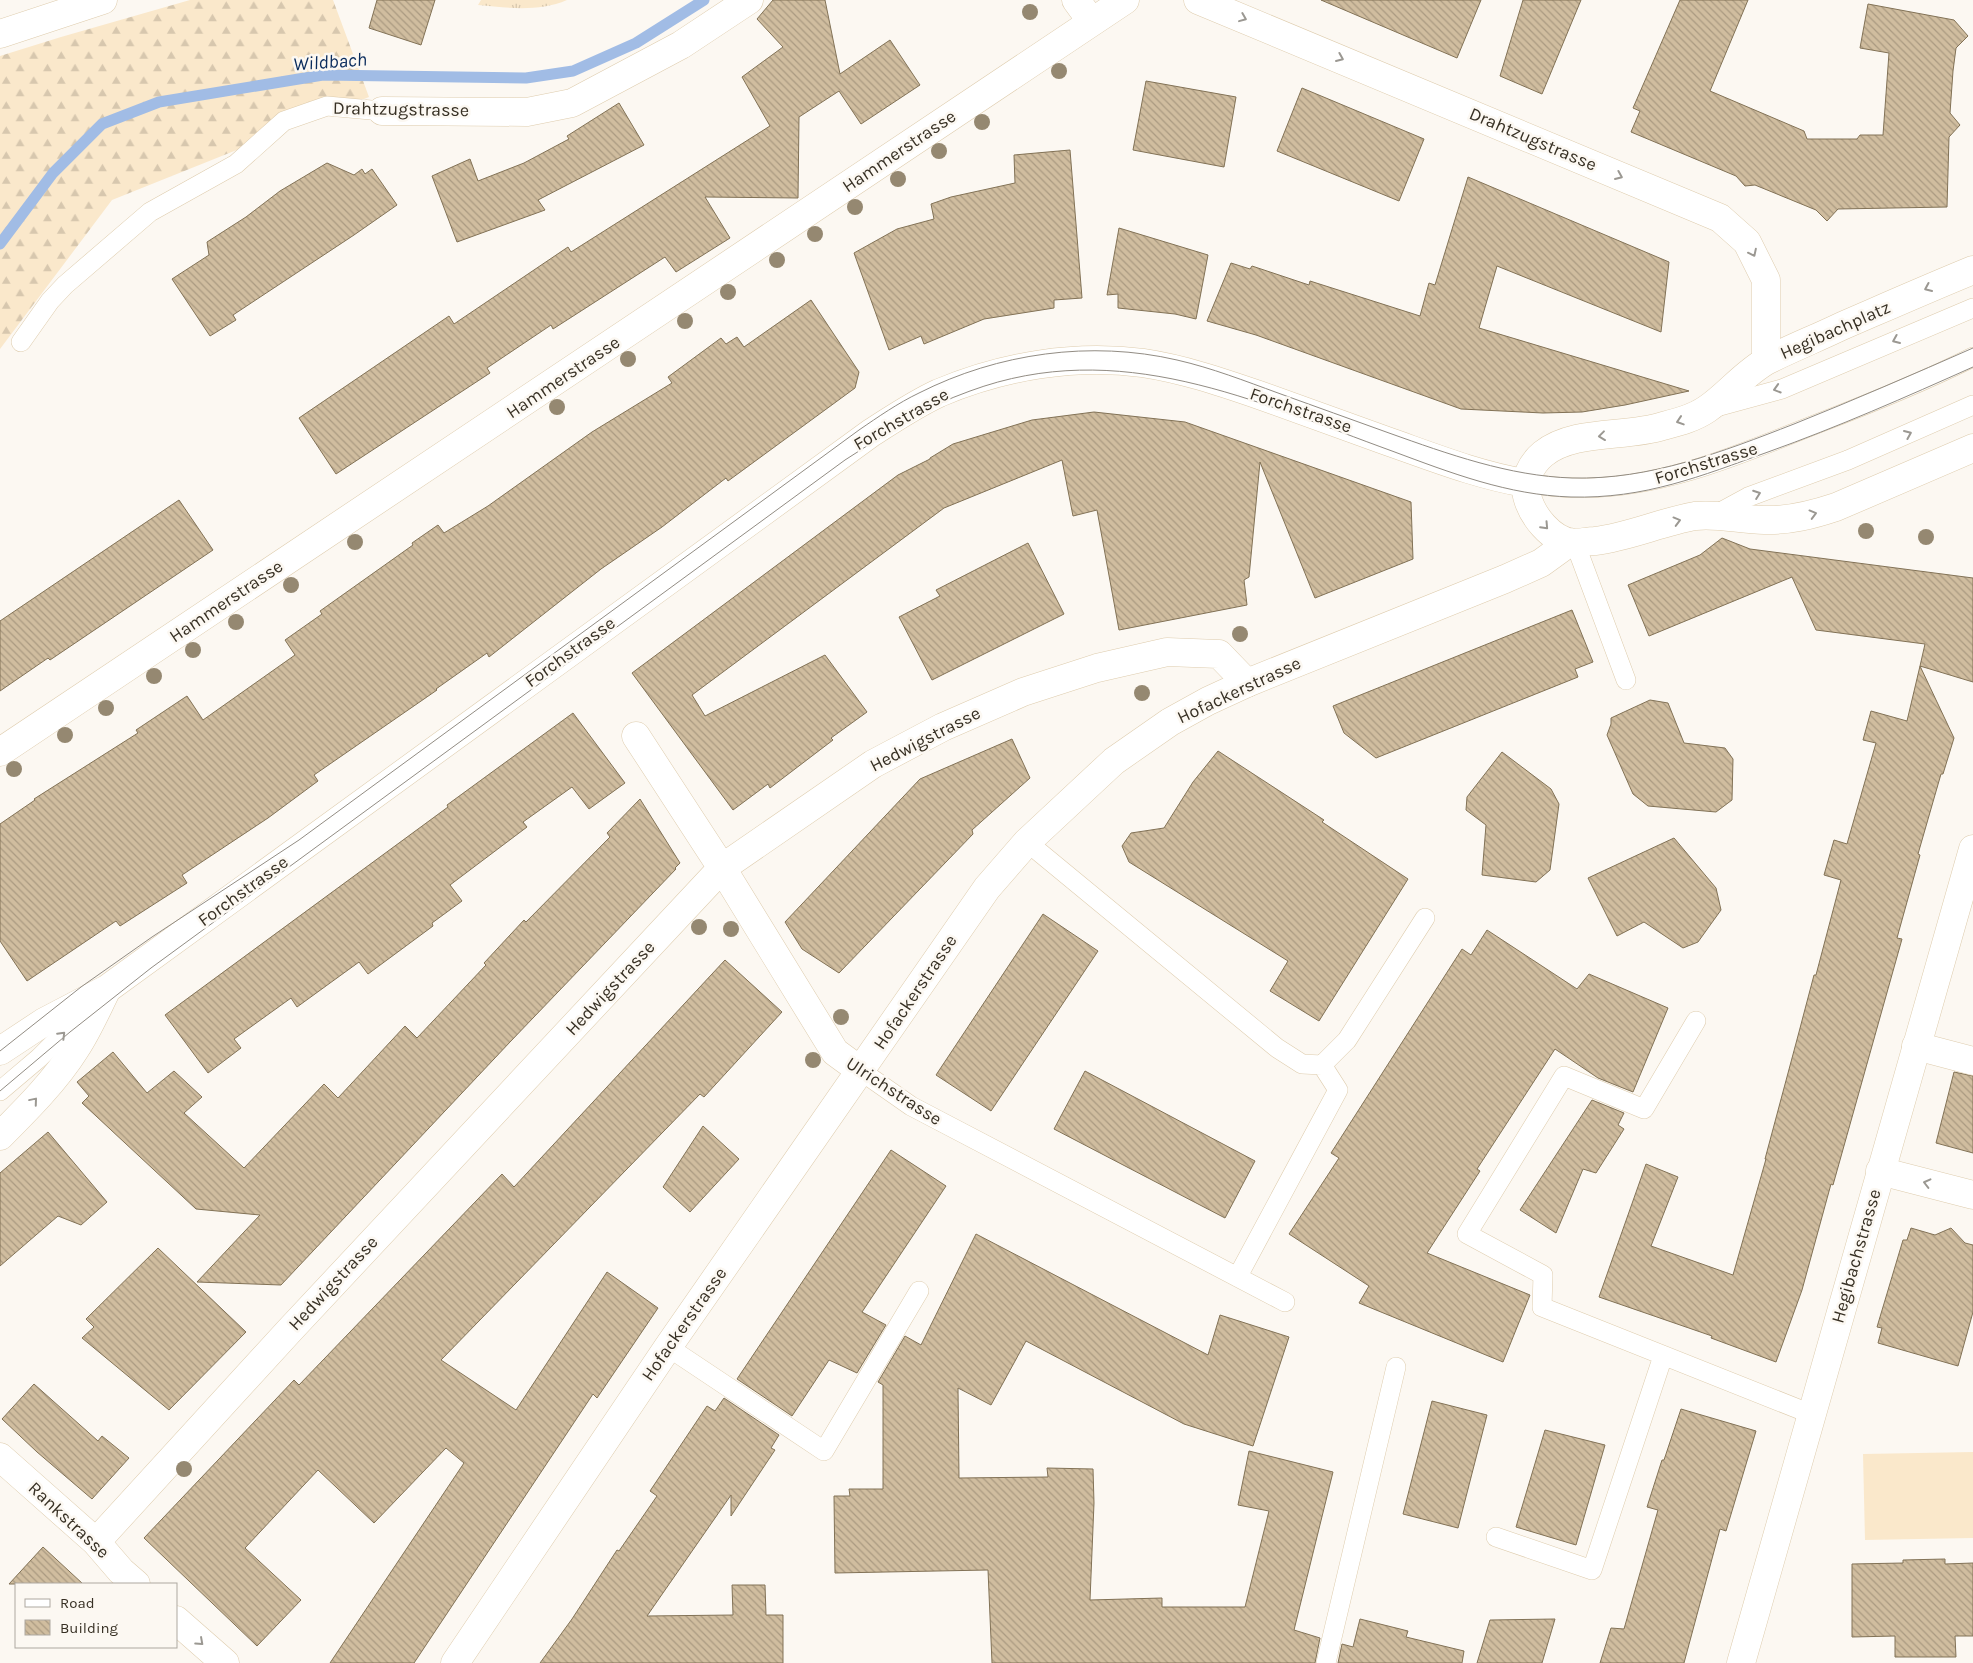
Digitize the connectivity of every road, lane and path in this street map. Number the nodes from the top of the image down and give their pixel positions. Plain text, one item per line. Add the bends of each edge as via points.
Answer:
1 (103, 0) edge
2 (749, 0) edge
3 (1076, 0) edge
4 (1125, 0) edge
5 (1198, 0) edge
6 (1092, 22) junction
7 (0, 34) edge
8 (382, 111) joint
9 (1973, 270) edge
10 (1973, 308) edge
11 (21, 342) dead end
12 (1973, 357) edge
13 (1766, 361) junction
14 (1973, 405) edge
15 (1708, 409) junction
16 (1973, 448) edge
17 (1944, 462) junction
18 (1973, 469) edge
19 (1525, 483) junction
20 (1713, 516) junction
21 (1573, 542) junction
22 (1626, 680) dead end
23 (1247, 683) junction
24 (636, 736) dead end
25 (0, 752) edge
26 (1027, 842) junction
27 (1973, 850) edge
28 (722, 868) junction
29 (1969, 878) edge
30 (1425, 918) dead end
31 (107, 989) junction
32 (1696, 1021) dead end
33 (1916, 1046) junction
34 (0, 1051) edge
35 (1973, 1061) edge
36 (1322, 1065) junction
37 (861, 1071) junction
38 (0, 1091) edge
39 (0, 1136) edge
40 (1880, 1171) junction
41 (1973, 1195) edge
42 (1238, 1276) junction
43 (919, 1291) dead end
44 (1284, 1302) dead end
45 (668, 1347) junction
46 (1663, 1356) junction
47 (1396, 1367) dead end
48 (1811, 1414) junction
49 (0, 1457) edge
50 (1496, 1537) dead end
51 (96, 1542) junction
52 (135, 1583) edge
53 (178, 1622) edge
54 (224, 1663) edge
55 (455, 1663) edge
56 (1326, 1663) edge
57 (1741, 1663) edge

1 - 7 main road
2 - 8 main road, Drahtzugstrasse via 681,45 572,103 527,112
3 - 6 main road
4 - 6 main road, Hammerstrasse
5 -> 13 main road, Drahtzugstrasse via 1720,218 1747,242 1766,280
6 - 25 main road, Hammerstrasse
8 - 11 lane, Drahtzugstrasse via 326,106 284,121 236,164 150,212 65,285
9 -> 13 main road, Hegibachplatz
10 -> 15 lane, Hegibachplatz via 1782,389
12 - 19 lane, Forchstrasse via 1839,415 1678,475 1599,487 1570,488
13 - 15 main road, Hegibachplatz via 1739,380
20 -> 14 lane via 1748,497 1848,460
15 -> 19 main road, Hegibachplatz via 1650,431 1575,439 1557,445 1542,455
16 - 17 main road
17 - 18 main road
20 -> 17 main road via 1764,520 1813,514
19 -> 21 main road via 1534,513 1551,532
19 - 31 main road, Forchstrasse via 1458,465 1226,384 1142,363 1079,361 1020,367 977,379 928,398 859,441
21 -> 20 main road via 1601,540 1696,516
21 - 22 lane
21 - 23 main road, Hofackerstrasse via 1541,563 1505,579
23 - 26 main road, Hofackerstrasse via 1170,722 1114,761
23 - 28 main road, Hedwigstrasse via 1220,654 1167,652 1097,668 1022,692 873,764
24 - 28 main road, Ulrichstrasse
26 - 36 lane via 1277,1048 1302,1064
26 - 37 main road, Hofackerstrasse via 987,888
27 - 29 main road, Hegibachstrasse
28 - 37 main road, Ulrichstrasse via 835,1052
28 - 51 main road, Hedwigstrasse
29 - 33 main road, Hegibachstrasse
30 - 36 lane via 1347,1040
31 - 34 main road, Forchstrasse via 44,1022
38 -> 31 lane, Forchstrasse via 39,1058
39 -> 31 main road, Forchstrasse via 77,1048
32 - 46 lane via 1644,1109 1564,1076 1467,1234 1543,1276 1542,1307
33 - 35 main road
33 - 40 main road, Hegibachstrasse
36 - 42 lane via 1338,1090
37 - 42 lane, Ulrichstrasse via 911,1106
37 - 45 main road, Hofackerstrasse
41 -> 40 main road
40 - 48 main road, Hegibachstrasse
42 - 44 lane, Ulrichstrasse
43 - 45 lane via 824,1451
45 - 55 main road, Hofackerstrasse
46 - 48 lane
46 - 50 lane via 1592,1570
47 - 56 lane
48 - 57 main road, Hegibachstrasse
49 - 51 main road, Rankstrasse
51 - 52 main road, Rankstrasse
53 -> 54 main road

